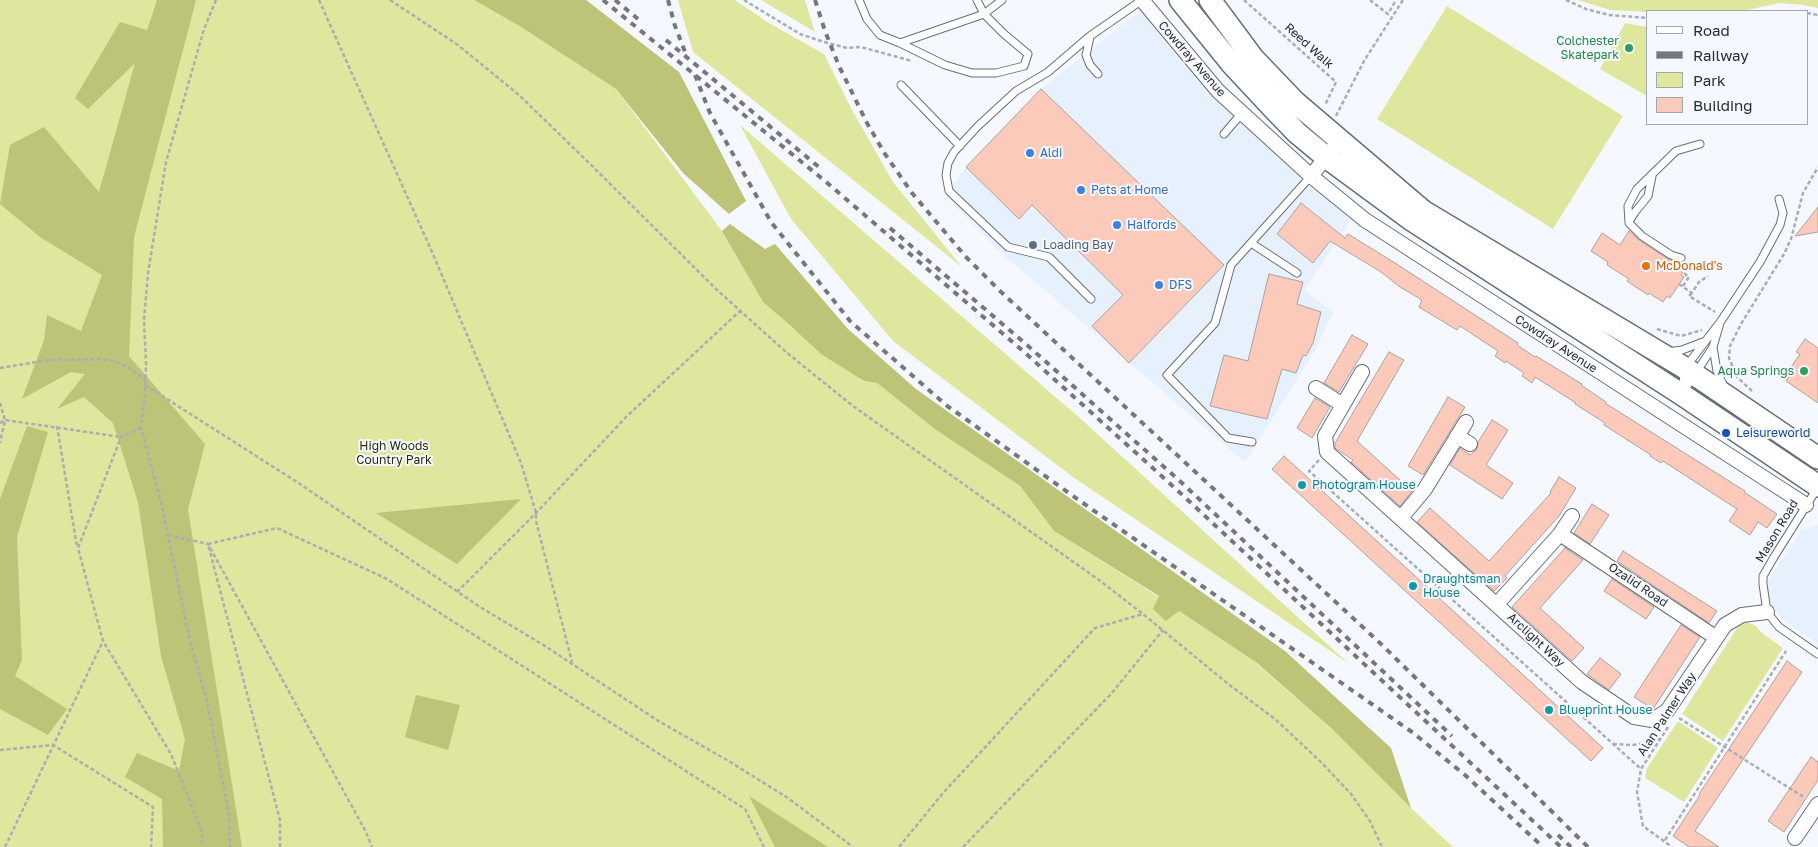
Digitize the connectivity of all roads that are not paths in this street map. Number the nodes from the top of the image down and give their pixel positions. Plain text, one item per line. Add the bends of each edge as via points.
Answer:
1 (859, 0) edge
2 (977, 0) edge
3 (1002, 0) edge
4 (1142, 0) edge
5 (1180, 0) edge
6 (1210, 0) edge
7 (984, 14) junction
8 (1090, 36) junction
9 (900, 43) junction
10 (1098, 74) dead end
11 (900, 85) dead end
12 (1242, 113) junction
13 (1335, 132) junction
14 (1224, 134) dead end
15 (1700, 144) dead end
16 (960, 146) junction
17 (1326, 157) junction
18 (1311, 176) junction
19 (1652, 176) junction
20 (1778, 199) dead end
21 (1629, 223) junction
22 (1251, 243) junction
23 (1681, 258) dead end
24 (1297, 273) dead end
25 (1091, 298) dead end
26 (1721, 321) junction
27 (1703, 342) junction
28 (1713, 347) junction
29 (1660, 353) junction
30 (1689, 371) junction
31 (1362, 372) dead end
32 (1316, 388) dead end
33 (1681, 394) junction
34 (1726, 396) junction
35 (1343, 405) junction
36 (1466, 422) dead end
37 (1457, 436) junction
38 (1252, 442) dead end
39 (1470, 444) dead end
40 (1818, 458) edge
41 (1818, 487) edge
42 (1806, 506) junction
43 (1572, 516) dead end
44 (1401, 518) junction
45 (1560, 534) junction
46 (1497, 604) junction
47 (1767, 612) junction
48 (1715, 637) junction
49 (1818, 654) edge
50 (1818, 805) edge
51 (1795, 838) dead end

1 - 9 lane via 867,19 880,35
2 - 7 lane
3 - 7 lane
4 - 8 lane
4 - 12 street, Cowdray Avenue via 1218,91
5 - 17 main road, Cowdray Avenue via 1230,63 1297,133
6 - 13 main road via 1252,58 1295,102
7 - 9 lane
7 - 9 lane via 1028,54 1024,66 996,73 972,73 945,65
8 - 10 lane via 1086,55
8 - 16 lane via 1048,72 1016,91
11 - 16 lane
12 - 14 lane
12 - 18 street, Cowdray Avenue
13 - 17 street
13 - 29 main road via 1422,210
15 - 19 lane via 1676,151
16 - 25 lane via 948,163 949,191 1008,247 1049,256
17 - 18 street
17 - 33 main road, Cowdray Avenue via 1413,221
18 - 22 lane
18 - 42 street, Cowdray Avenue via 1365,220
19 - 21 lane via 1648,196
19 - 21 lane via 1637,188 1628,206
20 - 26 lane via 1783,213 1780,225
21 - 23 lane via 1642,236
22 - 24 lane
22 - 38 lane via 1231,265 1215,323 1167,375 1228,438
26 - 27 lane
26 - 28 lane
27 - 29 lane via 1682,350
27 - 30 lane
28 - 30 lane
28 - 34 lane
29 - 30 main road
30 - 33 lane
30 - 33 lane
30 - 34 main road
31 - 35 street
32 - 35 street
33 - 41 main road, Cowdray Avenue
34 - 40 main road
35 - 44 street, Arclight Way via 1325,436 1327,452
36 - 37 street
37 - 39 street
37 - 44 street via 1425,489
41 - 42 lane, Mason Road
42 - 47 lane, Mason Road via 1763,576
43 - 45 street
44 - 46 street, Arclight Way
45 - 46 street
45 - 48 street, Ozalid Road
46 - 48 street, Arclight Way via 1582,682 1634,717 1652,720 1671,714
47 - 48 street via 1733,619
47 - 49 lane via 1779,627
50 - 51 street

